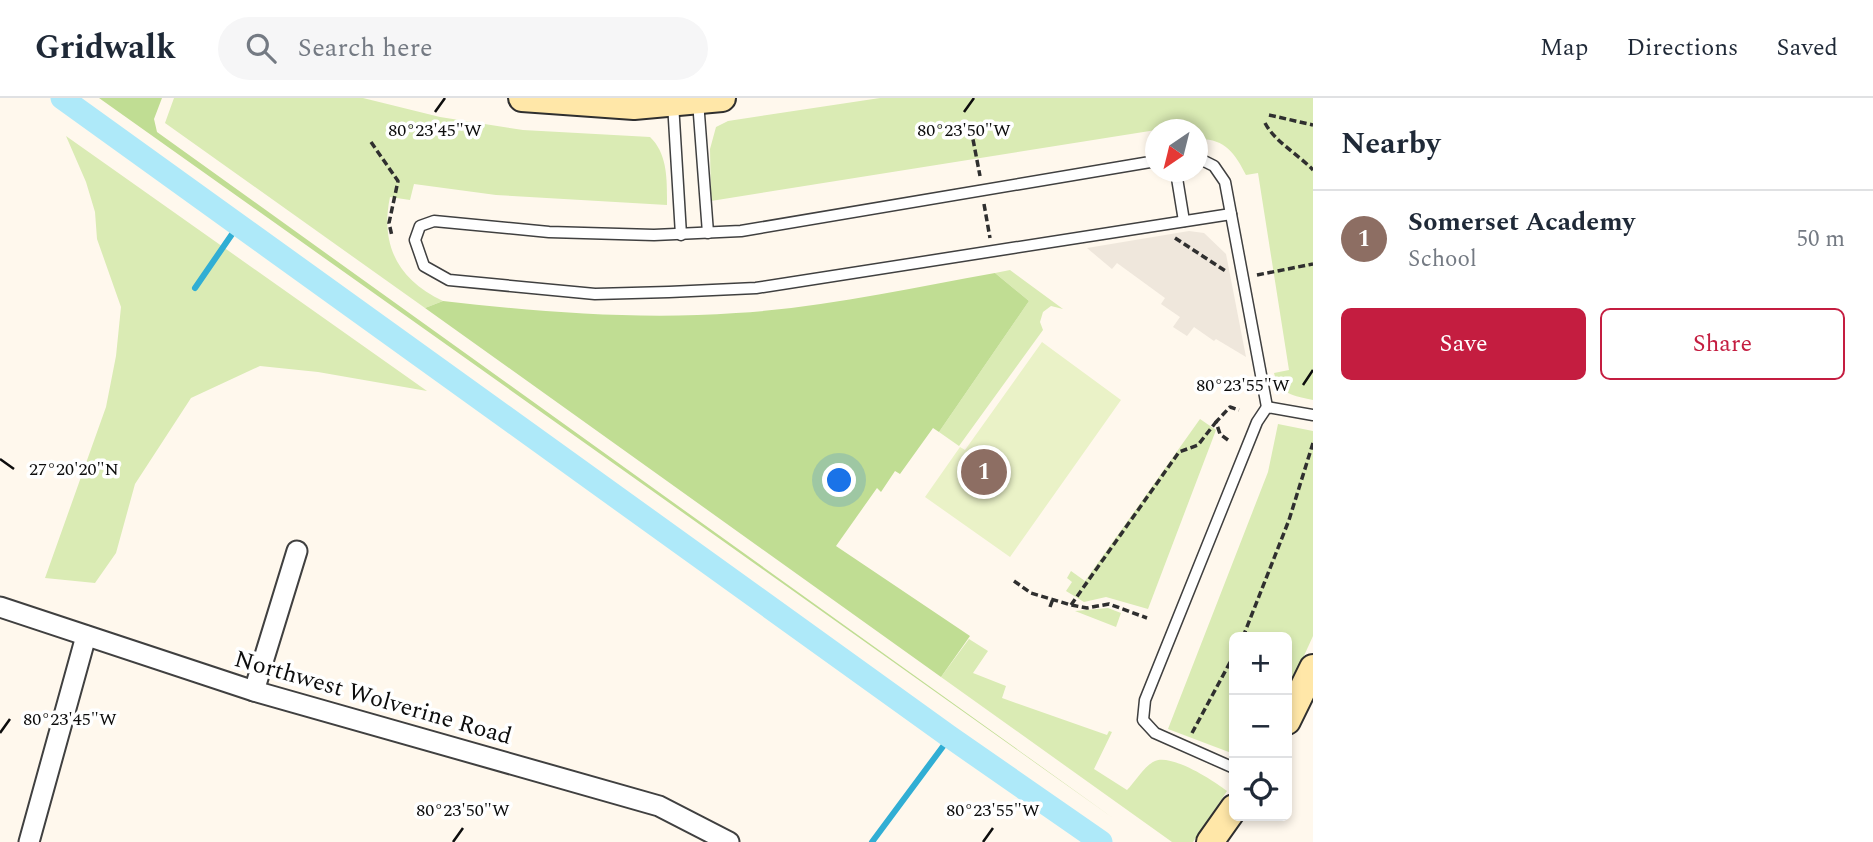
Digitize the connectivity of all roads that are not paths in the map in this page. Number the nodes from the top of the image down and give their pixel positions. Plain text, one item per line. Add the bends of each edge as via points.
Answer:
1 (522, 98) edge
2 (697, 100) edge
3 (1145, 163) edge
4 (1208, 163) edge
5 (1178, 182) edge
6 (1231, 214) junction
7 (1184, 221) junction
8 (708, 233) junction
9 (681, 234) junction
10 (1267, 407) junction
11 (1313, 415) edge
12 (297, 551) dead end
13 (0, 607) edge
14 (86, 636) junction
15 (1313, 668) edge
16 (254, 691) junction
17 (1292, 711) edge
18 (1229, 766) edge
19 (1229, 814) edge
20 (1211, 841) edge
21 (29, 842) edge
22 (729, 842) edge

1 - 2 street via 634,106
2 - 8 lane
2 - 9 lane
3 - 8 lane
4 - 6 lane via 1225,182
5 - 7 lane
6 - 7 lane
6 - 10 lane
7 - 9 lane via 756,288 596,294 449,281 424,266 415,240 420,226 434,221 549,232
8 - 9 lane
10 - 11 lane
10 - 18 lane via 1145,701 1143,720 1154,733
12 - 16 street
13 - 14 street, Northwest Wolverine Road
14 - 16 street, Northwest Wolverine Road
14 - 21 street
15 - 17 street
16 - 22 street, Northwest Wolverine Road via 659,806
19 - 20 street

